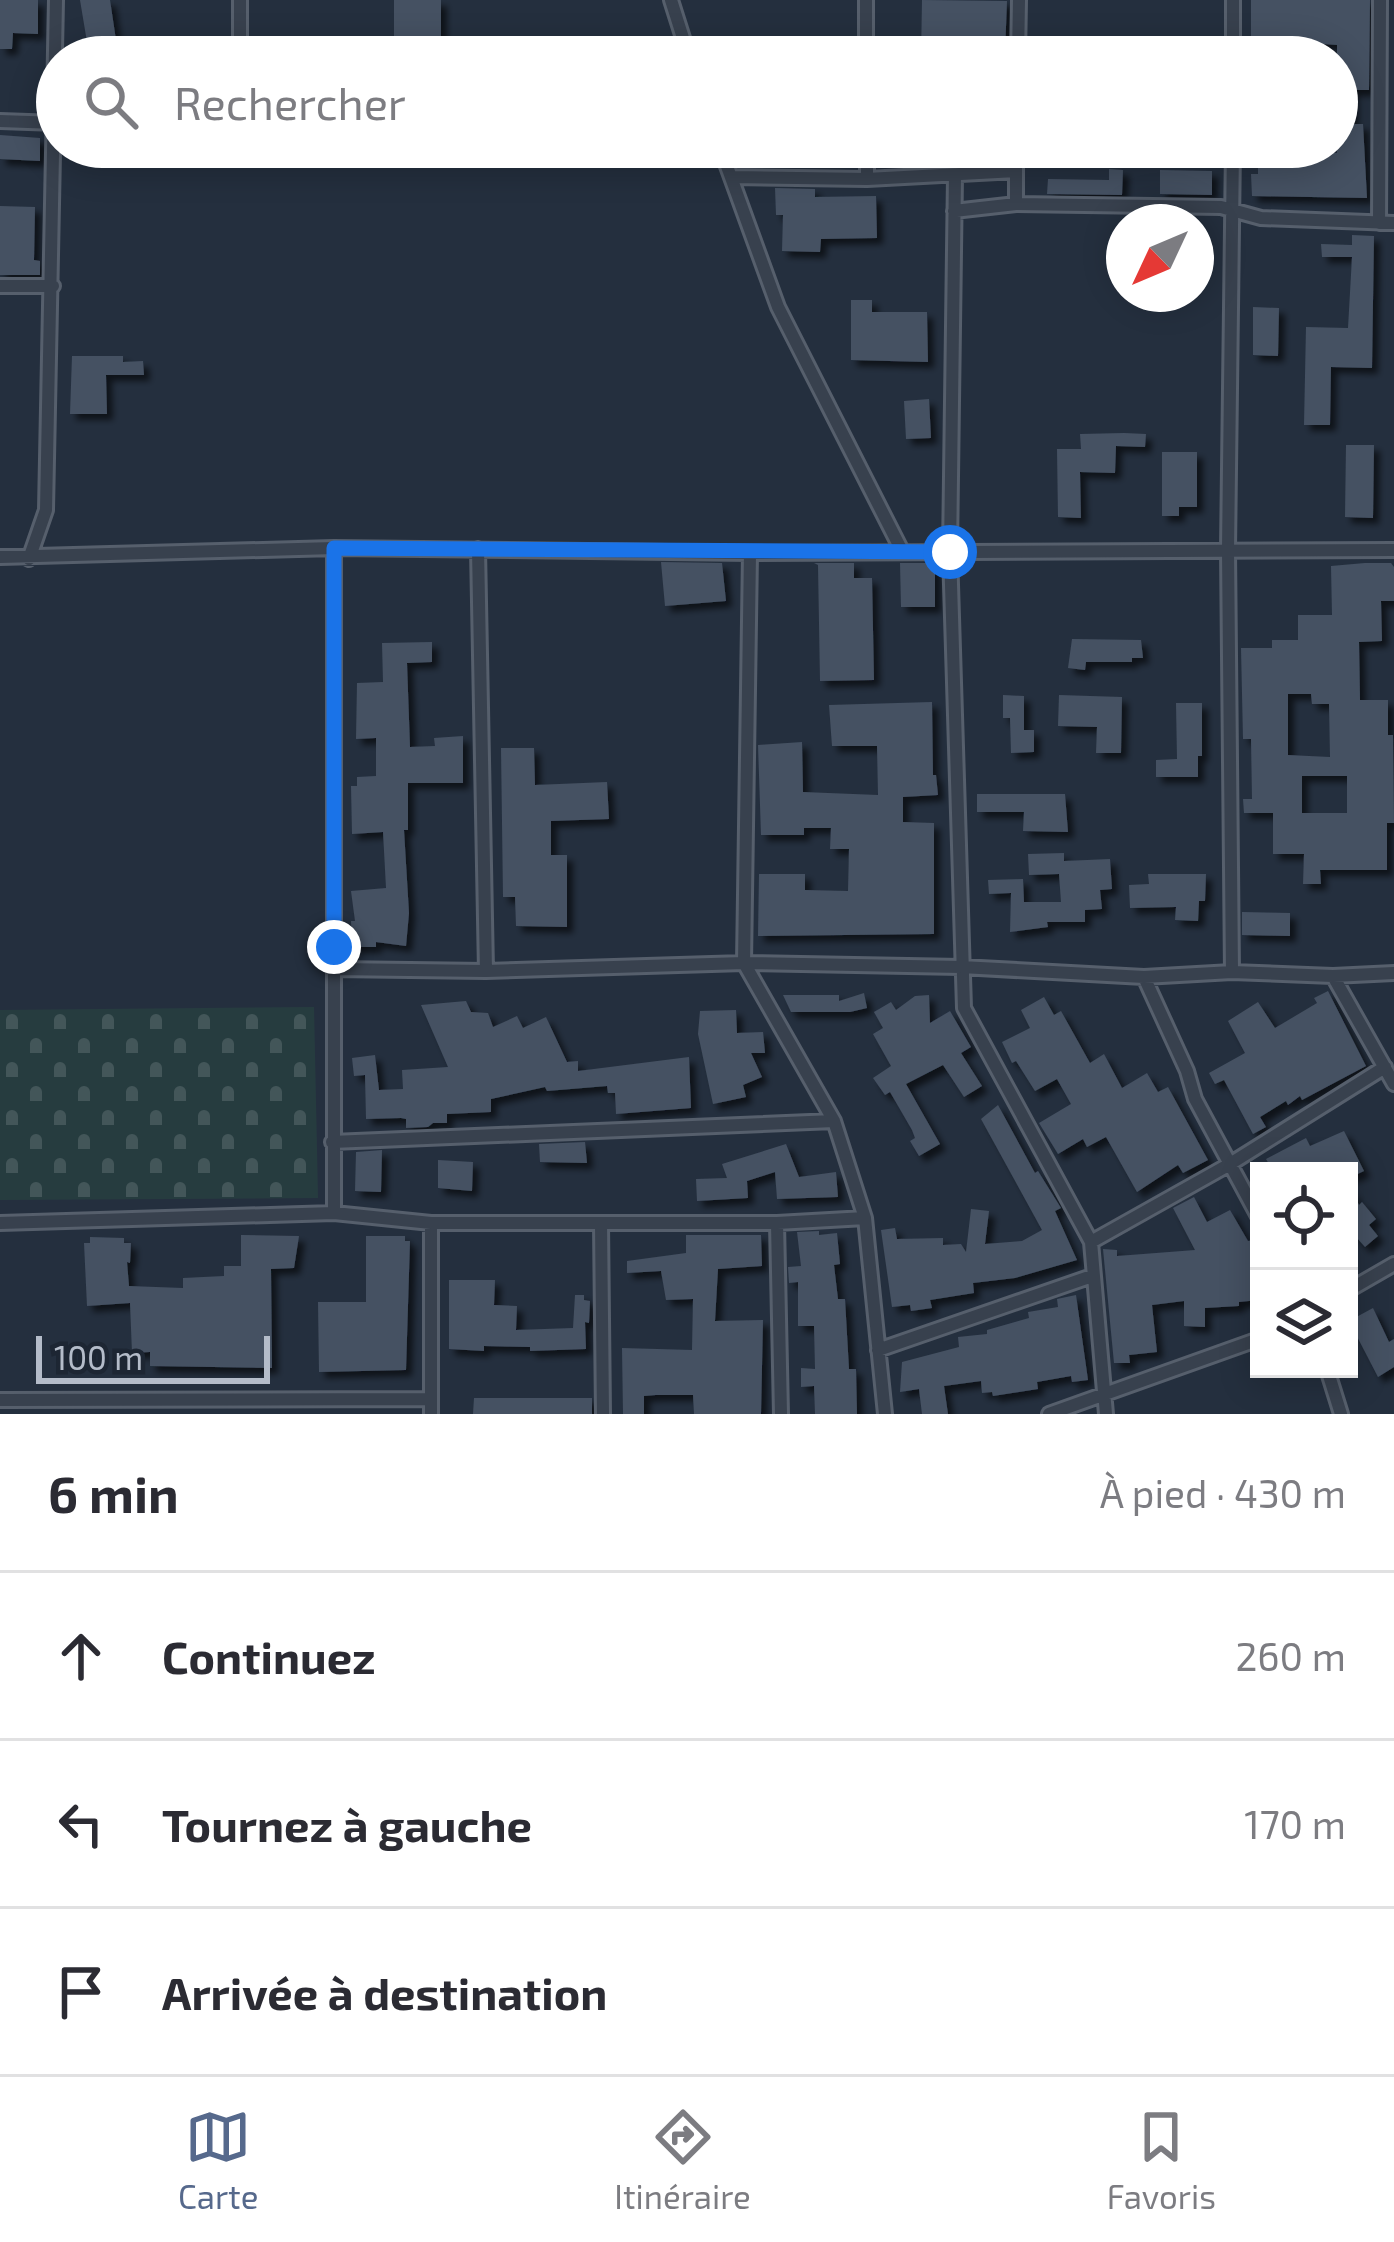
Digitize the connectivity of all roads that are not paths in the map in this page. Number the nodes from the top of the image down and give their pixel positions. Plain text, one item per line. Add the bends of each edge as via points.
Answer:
1 (56, 0) edge
2 (240, 0) edge
3 (671, 0) edge
4 (866, 0) edge
5 (1019, 0) edge
6 (1233, 0) edge
7 (1380, 0) edge
8 (56, 36) edge
9 (240, 36) edge
10 (682, 36) edge
11 (866, 36) edge
12 (1018, 36) edge
13 (1233, 36) edge
14 (0, 122) edge
15 (36, 123) edge
16 (55, 168) edge
17 (728, 168) edge
18 (867, 168) edge
19 (1233, 168) edge
20 (1016, 171) joint
21 (955, 176) junction
22 (732, 177) junction
23 (867, 179) junction
24 (1016, 204) junction
25 (1233, 208) junction
26 (954, 211) junction
27 (1378, 223) junction
28 (1394, 223) edge
29 (0, 286) edge
30 (53, 286) junction
31 (334, 548) junction
32 (478, 549) junction
33 (1228, 550) junction
34 (1394, 550) edge
35 (902, 551) junction
36 (950, 552) junction
37 (750, 553) junction
38 (0, 557) edge
39 (28, 559) junction
40 (744, 962) junction
41 (961, 967) junction
42 (334, 970) junction
43 (486, 971) junction
44 (1232, 972) junction
45 (1394, 973) edge
46 (1333, 976) junction
47 (1144, 977) junction
48 (1385, 1067) junction
49 (1394, 1084) edge
50 (834, 1120) junction
51 (332, 1142) junction
52 (1230, 1163) junction
53 (1250, 1201) edge
54 (334, 1214) junction
55 (865, 1218) junction
56 (777, 1222) junction
57 (0, 1223) edge
58 (431, 1223) junction
59 (601, 1223) junction
60 (1090, 1242) junction
61 (1394, 1264) edge
62 (1092, 1276) junction
63 (1358, 1285) edge
64 (1250, 1342) edge
65 (878, 1350) junction
66 (1330, 1378) edge
67 (1104, 1396) junction
68 (0, 1400) edge
69 (431, 1406) edge
70 (604, 1414) edge
71 (781, 1414) edge
72 (886, 1414) edge
73 (1049, 1414) edge
74 (1106, 1414) edge
75 (1341, 1414) edge

1 - 8 street
2 - 9 street
3 - 10 street
4 - 11 street
5 - 12 street
6 - 13 street
7 - 27 street
14 - 15 street
16 - 30 street
17 - 22 street
18 - 23 street
19 - 25 street
20 - 21 street
20 - 24 street
21 - 23 street
21 - 26 street
22 - 23 street
22 - 35 street via 778,307
24 - 25 street
24 - 26 street
25 - 27 street via 1262,218
25 - 33 street
26 - 36 street
27 - 28 street
29 - 30 street
30 - 39 street via 46,510
31 - 32 street
31 - 39 street
31 - 42 street
32 - 37 street
32 - 43 street
33 - 34 street
33 - 36 street
33 - 44 street
35 - 36 street
35 - 37 street
36 - 41 street
37 - 40 street
38 - 39 street
40 - 41 street
40 - 43 street
40 - 50 street
41 - 47 street
41 - 60 street via 967,1014
42 - 43 street
42 - 51 street
44 - 46 street
44 - 47 street
45 - 46 street
46 - 48 street
47 - 52 street
48 - 49 street
48 - 52 street
50 - 51 street
50 - 55 street
51 - 54 street
52 - 53 street
52 - 60 street
54 - 57 street
54 - 58 street
55 - 56 street
55 - 65 street
56 - 59 street
56 - 71 street
58 - 59 street
58 - 69 street
59 - 70 street
60 - 62 street
61 - 63 street
62 - 65 street
62 - 67 street
64 - 67 street
65 - 72 street
66 - 75 street
67 - 73 street
67 - 74 street
68 - 69 street

